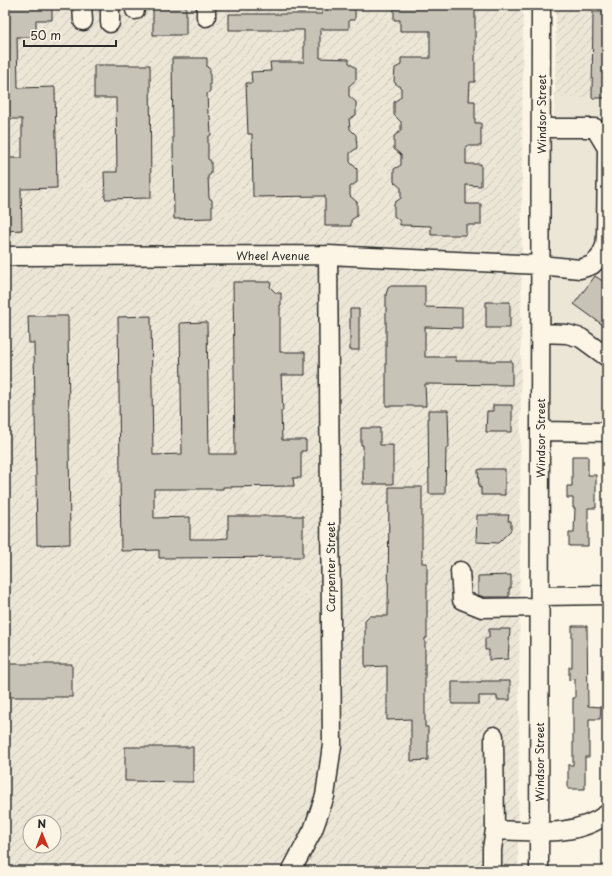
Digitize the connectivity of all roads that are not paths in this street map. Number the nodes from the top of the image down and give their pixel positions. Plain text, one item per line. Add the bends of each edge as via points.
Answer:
1 (541, 5) edge
2 (601, 124) edge
3 (541, 128) junction
4 (328, 255) junction
5 (5, 256) edge
6 (540, 266) junction
7 (540, 334) junction
8 (607, 357) edge
9 (540, 431) junction
10 (607, 432) edge
11 (460, 571) dead end
12 (607, 595) edge
13 (540, 601) junction
14 (494, 736) dead end
15 (607, 814) edge
16 (495, 830) junction
17 (539, 832) junction
18 (291, 871) edge
19 (492, 871) edge
20 (539, 871) edge

1 - 3 street, Windsor Street
2 - 3 street
2 - 6 street, Wheel Avenue via 607,148 606,236 600,257 592,265 580,269
3 - 6 street, Windsor Street
4 - 5 street, Wheel Avenue
4 - 6 street, Wheel Avenue
4 - 18 street, Carpenter Street via 332,745 325,796 313,830
6 - 7 street, Windsor Street
7 - 8 street via 567,334 581,338
7 - 9 street, Windsor Street
9 - 10 street
9 - 13 street, Windsor Street
11 - 13 street via 462,600 482,608
12 - 13 street
13 - 17 street, Windsor Street
14 - 16 street
15 - 17 street via 573,830
16 - 17 street
16 - 19 street
17 - 20 street, Windsor Street

